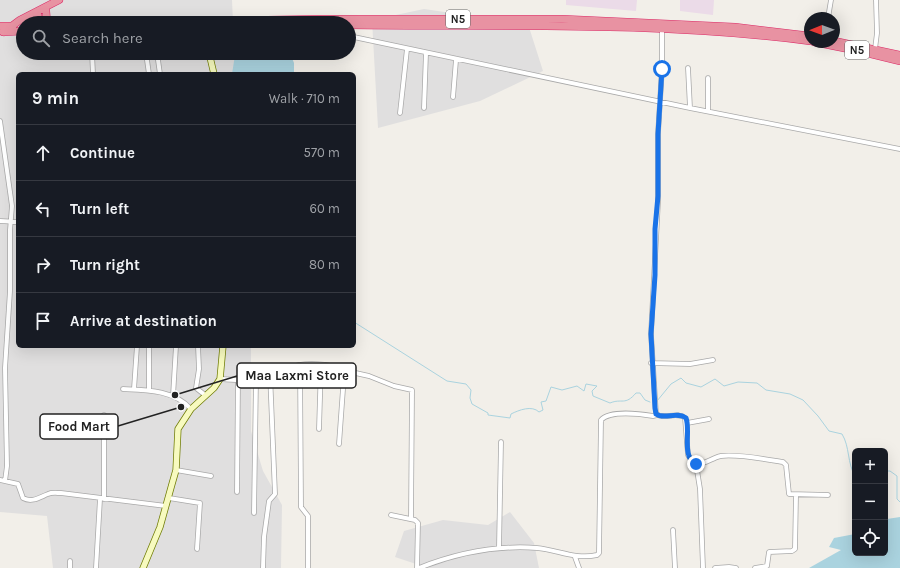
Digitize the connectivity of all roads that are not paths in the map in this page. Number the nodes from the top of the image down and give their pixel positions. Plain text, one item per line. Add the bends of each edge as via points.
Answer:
1 (831, 0) edge
2 (876, 0) edge
3 (58, 1) edge
4 (46, 11) junction
5 (829, 12) edge
6 (33, 16) edge
7 (38, 16) edge
8 (46, 16) edge
9 (356, 21) edge
10 (356, 25) edge
11 (16, 27) edge
12 (16, 28) edge
13 (12, 29) junction
14 (662, 29) junction
15 (1, 30) edge
16 (804, 35) edge
17 (356, 38) edge
18 (804, 41) edge
19 (840, 42) edge
20 (840, 47) edge
21 (407, 49) junction
22 (875, 49) junction
23 (426, 53) junction
24 (900, 55) edge
25 (92, 60) edge
26 (147, 60) edge
27 (158, 60) edge
28 (210, 60) edge
29 (456, 60) junction
30 (900, 61) edge
31 (688, 68) dead end
32 (93, 72) edge
33 (148, 72) edge
34 (160, 72) edge
35 (213, 72) edge
36 (708, 78) dead end
37 (453, 97) dead end
38 (661, 102) junction
39 (424, 108) dead end
40 (690, 108) junction
41 (708, 111) junction
42 (400, 113) dead end
43 (0, 120) edge
44 (900, 149) edge
45 (0, 221) edge
46 (11, 222) junction
47 (16, 222) edge
48 (137, 348) edge
49 (148, 348) edge
50 (176, 348) edge
51 (198, 348) edge
52 (223, 348) edge
53 (713, 360) dead end
54 (651, 363) junction
55 (300, 365) junction
56 (321, 365) junction
57 (342, 370) junction
58 (270, 374) junction
59 (220, 379) junction
60 (256, 379) junction
61 (238, 380) junction
62 (123, 388) dead end
63 (134, 389) junction
64 (149, 390) junction
65 (204, 395) junction
66 (173, 396) junction
67 (191, 409) junction
68 (104, 415) dead end
69 (657, 415) junction
70 (709, 419) dead end
71 (687, 423) junction
72 (319, 429) dead end
73 (501, 442) dead end
74 (339, 444) dead end
75 (696, 464) junction
76 (176, 470) junction
77 (211, 476) dead end
78 (2, 480) edge
79 (237, 492) dead end
80 (796, 495) junction
81 (828, 495) dead end
82 (169, 498) junction
83 (102, 499) junction
84 (168, 506) junction
85 (254, 513) dead end
86 (391, 515) dead end
87 (411, 519) junction
88 (673, 530) dead end
89 (197, 548) dead end
90 (499, 548) junction
91 (575, 557) junction
92 (70, 561) dead end
93 (70, 568) edge
94 (96, 568) edge
95 (143, 568) edge
96 (263, 568) edge
97 (308, 568) edge
98 (418, 568) edge
99 (579, 568) edge
100 (675, 568) edge
101 (703, 568) edge
102 (715, 568) edge
103 (736, 568) edge
104 (755, 568) edge

1 - 5 street
2 - 22 street via 878,33
3 - 4 highway
3 - 6 highway
4 - 7 highway
4 - 8 highway
9 - 16 highway, N5 via 562,19 735,27
10 - 14 highway, N5 via 524,25
11 - 13 highway
12 - 13 highway
13 - 15 highway
14 - 18 highway, N5 via 752,34
14 - 38 street
17 - 21 street
19 - 22 highway, N5
20 - 30 highway, N5
21 - 23 street
21 - 42 street
22 - 24 highway, N5
23 - 29 street
23 - 39 street
25 - 32 street
26 - 33 street
27 - 34 street
28 - 35 main road
29 - 37 street
29 - 38 street
31 - 40 street
36 - 41 street
38 - 40 street
38 - 54 street
40 - 41 street
41 - 44 street
43 - 46 street via 12,206
45 - 46 street
46 - 47 street
46 - 78 street via 5,368 7,466
48 - 63 street
49 - 64 street
50 - 66 street
51 - 65 street via 199,369 196,388
52 - 59 main road
53 - 54 street via 690,364
54 - 69 street
55 - 56 street
55 - 58 street
55 - 97 street via 301,507 308,516
56 - 57 street via 330,365
56 - 72 street
57 - 74 street via 344,375
57 - 87 street via 412,390
58 - 60 street
58 - 96 street via 275,494 269,501
59 - 61 street
59 - 65 main road via 214,388
60 - 61 street
60 - 85 street
61 - 79 street
62 - 63 street
63 - 64 street
64 - 66 street
65 - 67 main road
66 - 67 street
67 - 76 main road via 178,429
68 - 83 street
69 - 71 street via 683,416
69 - 91 street via 626,414 609,416 601,420 599,553 595,556
70 - 71 street
71 - 75 street via 688,455
73 - 90 street
75 - 80 street via 721,456 783,462 786,465 788,493
75 - 101 street
76 - 77 street
76 - 82 main road
78 - 83 street via 18,484 26,500 40,499 52,493
80 - 81 street
80 - 104 street via 795,549 770,552 767,566
82 - 84 main road
82 - 89 street via 200,503
83 - 84 street
83 - 94 street
84 - 95 main road
86 - 87 street
87 - 98 street via 418,523
88 - 100 street
90 - 91 street via 538,548
90 - 98 street via 457,556
91 - 99 street
92 - 93 street
102 - 103 street

